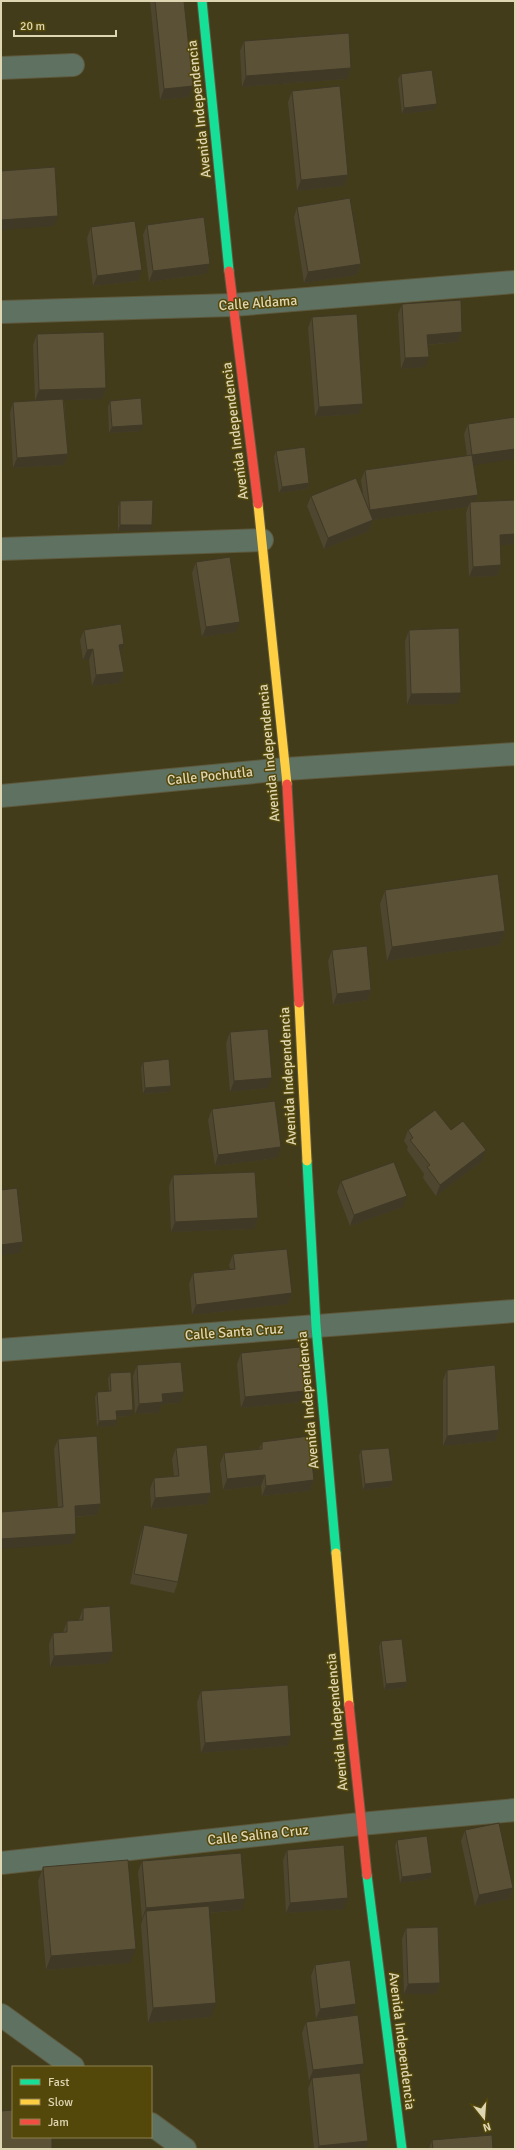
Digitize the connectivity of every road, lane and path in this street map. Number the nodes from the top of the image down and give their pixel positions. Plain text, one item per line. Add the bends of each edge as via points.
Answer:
1 (202, 1) edge
2 (73, 65) dead end
3 (1, 68) edge
4 (515, 282) edge
5 (233, 305) junction
6 (1, 312) edge
7 (262, 540) junction
8 (1, 548) edge
9 (515, 754) edge
10 (286, 769) junction
11 (1, 796) edge
12 (515, 1311) edge
13 (316, 1326) junction
14 (1, 1350) edge
15 (515, 1810) edge
16 (360, 1824) junction
17 (1, 1863) edge
18 (1, 2015) edge
19 (72, 2066) edge
20 (152, 2125) edge
21 (186, 2149) edge
22 (402, 2149) edge

1 - 5 street, Avenida Independencia
2 - 3 street
4 - 5 street, Calle Aldama
5 - 6 street, Calle Aldama
5 - 7 street, Avenida Independencia
7 - 8 street
7 - 10 street, Avenida Independencia
9 - 10 street, Calle Pochutla
10 - 11 street, Calle Pochutla
10 - 13 street, Avenida Independencia
12 - 13 street, Calle Santa Cruz
13 - 14 street, Calle Santa Cruz
13 - 16 street, Avenida Independencia
15 - 16 street, Calle Salina Cruz
16 - 17 street, Calle Salina Cruz
16 - 22 street, Avenida Independencia
18 - 19 street
20 - 21 street

